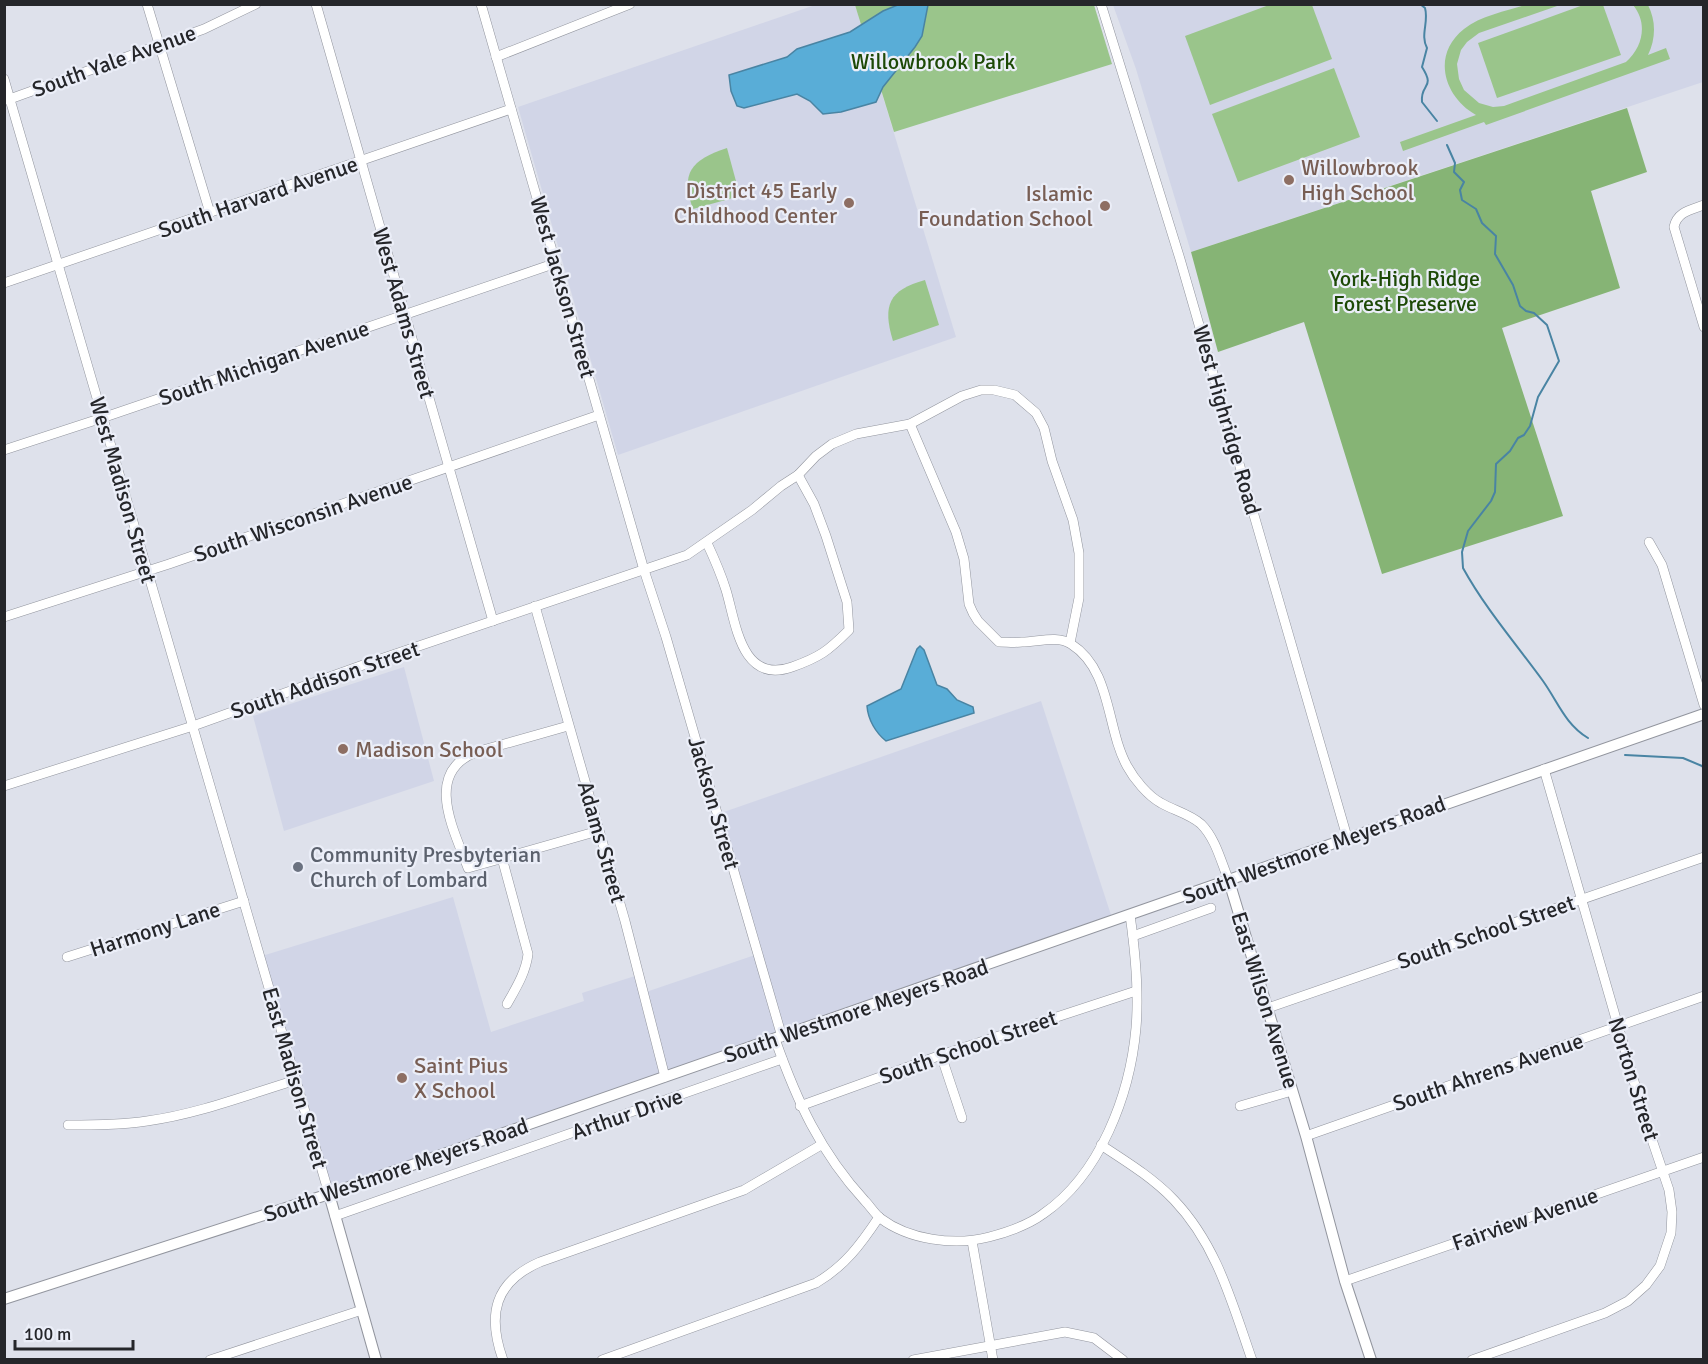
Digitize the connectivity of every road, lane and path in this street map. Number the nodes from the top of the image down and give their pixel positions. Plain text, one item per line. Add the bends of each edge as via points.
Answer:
1 (147, 4) edge
2 (256, 4) edge
3 (316, 4) edge
4 (481, 4) edge
5 (630, 4) edge
6 (1101, 4) edge
7 (159, 46) junction
8 (496, 57) junction
9 (4, 79) edge
10 (7, 100) edge
11 (511, 109) junction
12 (361, 161) junction
13 (1704, 205) edge
14 (210, 213) junction
15 (556, 262) junction
16 (58, 265) junction
17 (4, 283) edge
18 (405, 315) junction
19 (1704, 327) edge
20 (599, 416) junction
21 (102, 418) junction
22 (910, 424) junction
23 (4, 450) edge
24 (448, 468) junction
25 (798, 475) junction
26 (1648, 542) dead end
27 (707, 543) junction
28 (644, 570) junction
29 (147, 571) junction
30 (536, 606) junction
31 (4, 617) edge
32 (492, 621) junction
33 (1070, 643) junction
34 (1704, 705) edge
35 (1704, 714) edge
36 (193, 726) junction
37 (568, 726) junction
38 (1544, 769) junction
39 (4, 786) edge
40 (598, 831) junction
41 (1347, 837) junction
42 (1704, 856) edge
43 (502, 858) junction
44 (1229, 881) junction
45 (1581, 899) junction
46 (244, 901) junction
47 (1211, 908) dead end
48 (1130, 915) junction
49 (1133, 936) junction
50 (67, 957) dead end
51 (1136, 991) junction
52 (1704, 996) edge
53 (507, 1004) dead end
54 (1268, 1008) junction
55 (1618, 1026) junction
56 (779, 1038) junction
57 (941, 1055) junction
58 (782, 1059) junction
59 (665, 1077) junction
60 (296, 1080) junction
61 (1293, 1091) junction
62 (800, 1106) junction
63 (1240, 1106) dead end
64 (962, 1118) dead end
65 (68, 1125) dead end
66 (1306, 1136) junction
67 (821, 1145) junction
68 (1101, 1145) junction
69 (1704, 1157) edge
70 (1663, 1171) junction
71 (329, 1194) junction
72 (335, 1216) junction
73 (879, 1217) junction
74 (972, 1241) junction
75 (1345, 1281) junction
76 (4, 1299) edge
77 (485, 1300) dead end
78 (497, 1304) junction
79 (362, 1310) junction
80 (990, 1345) junction
81 (210, 1359) edge
82 (376, 1359) edge
83 (503, 1359) edge
84 (602, 1359) edge
85 (913, 1359) edge
86 (993, 1359) edge
87 (1123, 1359) edge
88 (1252, 1359) edge
89 (1371, 1359) edge
90 (1472, 1359) edge

1 - 7 street
2 - 7 street, South Yale Avenue
3 - 12 street, West Adams Street
4 - 8 street, West Jackson Street
5 - 8 street
6 - 41 street, West Highridge Road via 1183,270
7 - 10 street, South Yale Avenue
7 - 14 street
8 - 11 street, West Jackson Street
9 - 10 street, West Madison Street
10 - 16 street, West Madison Street
11 - 12 street, South Harvard Avenue
11 - 15 street, West Jackson Street
12 - 14 street, South Harvard Avenue
12 - 18 street, West Adams Street
13 - 19 street via 1681,214 1674,227
14 - 16 street, South Harvard Avenue
15 - 18 street, South Michigan Avenue
15 - 20 street, West Jackson Street
16 - 17 street, South Harvard Avenue
16 - 21 street, West Madison Street
18 - 21 street, South Michigan Avenue
18 - 24 street, West Adams Street
20 - 24 street, South Wisconsin Avenue
20 - 28 street, West Jackson Street
21 - 23 street, South Michigan Avenue
21 - 29 street, West Madison Street
22 - 25 street, South Addison Street via 844,438 816,456
22 - 33 street via 956,532 964,559 969,604 978,621 999,642
22 - 33 street, South Addison Street via 981,390 1015,395 1040,419 1079,553 1080,580
24 - 29 street, South Wisconsin Avenue
24 - 32 street, West Adams Street
25 - 27 street, South Addison Street
25 - 27 street via 820,516 847,602 849,630 822,656 774,670 759,667 748,657
26 - 34 street via 1662,565
27 - 28 street, South Addison Street via 687,555
28 - 30 street, South Addison Street
28 - 56 street, Jackson Street
29 - 31 street, South Wisconsin Avenue
29 - 36 street, West Madison Street
30 - 32 street, South Addison Street
30 - 37 street, Adams Street
32 - 36 street, South Addison Street
33 - 44 street, East Wilson Avenue via 1096,670 1131,773 1158,802 1199,822 1212,837
35 - 38 street, South Westmore Meyers Road
36 - 39 street, South Addison Street
36 - 46 street, West Madison Street
37 - 40 street, Adams Street
37 - 43 street via 476,752 451,770 445,800 468,868
38 - 41 street, South Westmore Meyers Road
38 - 45 street, Norton Street
40 - 43 street
40 - 59 street, Adams Street
41 - 44 street, South Westmore Meyers Road
42 - 45 street, South School Street
43 - 53 street via 528,954 520,981
44 - 48 street, South Westmore Meyers Road
44 - 54 street, East Wilson Avenue
45 - 54 street, South School Street
45 - 55 street, Norton Street
46 - 50 street, Harmony Lane
46 - 60 street, East Madison Street
47 - 49 street
48 - 49 street
48 - 56 street, South Westmore Meyers Road
49 - 51 street
51 - 57 street, South School Street
51 - 68 street via 1136,1028 1129,1071
52 - 55 street, South Ahrens Avenue
54 - 61 street, East Wilson Avenue
55 - 66 street, South Ahrens Avenue
55 - 70 street, Norton Street
56 - 58 street, Jackson Street
56 - 59 street, South Westmore Meyers Road
57 - 62 street, South School Street
57 - 64 street
58 - 62 street, Jackson Street
58 - 72 street, Arthur Drive
59 - 71 street, South Westmore Meyers Road
60 - 65 street via 171,1117 128,1124
60 - 71 street, East Madison Street
61 - 63 street
61 - 66 street, East Wilson Avenue
62 - 67 street, Jackson Street
66 - 75 street, East Wilson Avenue
67 - 73 street, Jackson Street
67 - 78 street via 744,1190 540,1262 512,1280
68 - 74 street via 1072,1188 1042,1215 1009,1232
68 - 88 street via 1161,1187 1198,1229 1219,1267
69 - 70 street, Fairview Avenue
70 - 75 street, Fairview Avenue
70 - 90 street, Norton Street via 1672,1222 1660,1266 1647,1285 1605,1313
71 - 72 street, East Madison Street
71 - 76 street, South Westmore Meyers Road
72 - 79 street, East Madison Street
73 - 74 street via 923,1236
73 - 84 street via 856,1251 816,1282
74 - 80 street
75 - 89 street, East Wilson Avenue
77 - 78 street
78 - 83 street via 494,1320
79 - 81 street
79 - 82 street, East Madison Street
80 - 85 street
80 - 86 street
80 - 87 street via 1065,1332 1094,1338

